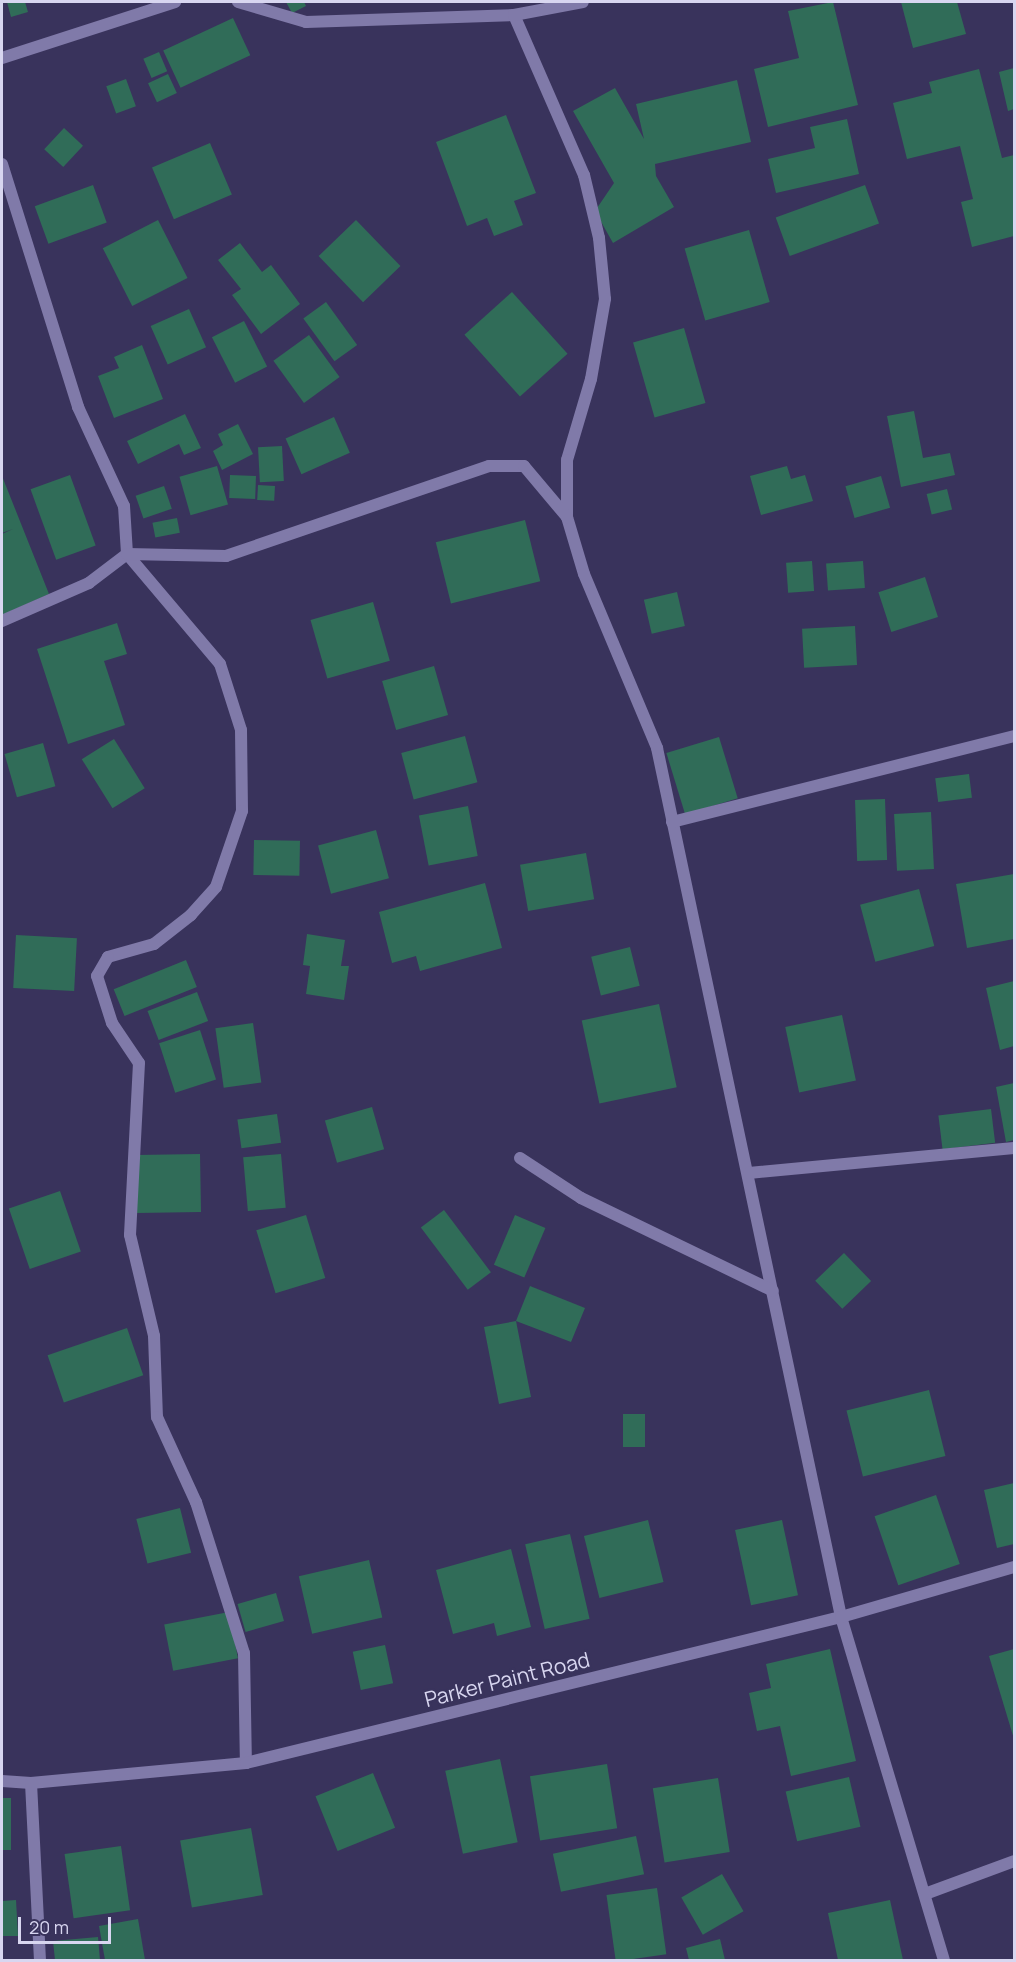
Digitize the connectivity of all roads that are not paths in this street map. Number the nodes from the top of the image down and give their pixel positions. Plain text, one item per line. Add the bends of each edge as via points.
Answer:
1 (175, 2) edge
2 (238, 2) edge
3 (583, 2) edge
4 (514, 15) junction
5 (2, 57) edge
6 (2, 164) edge
7 (567, 517) junction
8 (127, 554) junction
9 (2, 621) edge
10 (1014, 736) edge
11 (672, 822) junction
12 (1014, 1148) edge
13 (520, 1158) dead end
14 (749, 1173) junction
15 (773, 1291) junction
16 (1014, 1567) edge
17 (841, 1617) junction
18 (246, 1763) junction
19 (2, 1781) edge
20 (31, 1783) junction
21 (1014, 1861) edge
22 (926, 1894) junction
23 (40, 1960) edge
24 (944, 1960) edge

1 - 5 street
2 - 4 street via 306,22
3 - 4 street
4 - 7 street via 584,175 599,238 605,299 591,379 567,460
6 - 8 street via 78,407 124,506
7 - 8 street via 524,466 489,466 226,556
7 - 11 street via 584,574 657,748
8 - 9 street via 89,583
8 - 18 street via 220,664 241,730 242,811 216,887 191,915 154,944 108,957 97,976 112,1023 139,1063 130,1235 154,1336 157,1417 196,1502 244,1653
10 - 11 street
11 - 14 street
12 - 14 street
13 - 15 street via 580,1198
14 - 15 street
15 - 17 street
16 - 17 street, Parker Paint Road
17 - 18 street, Parker Paint Road
17 - 22 street
18 - 20 street, Parker Paint Road
19 - 20 street, Parker Paint Road
20 - 23 street
21 - 22 street
22 - 24 street

